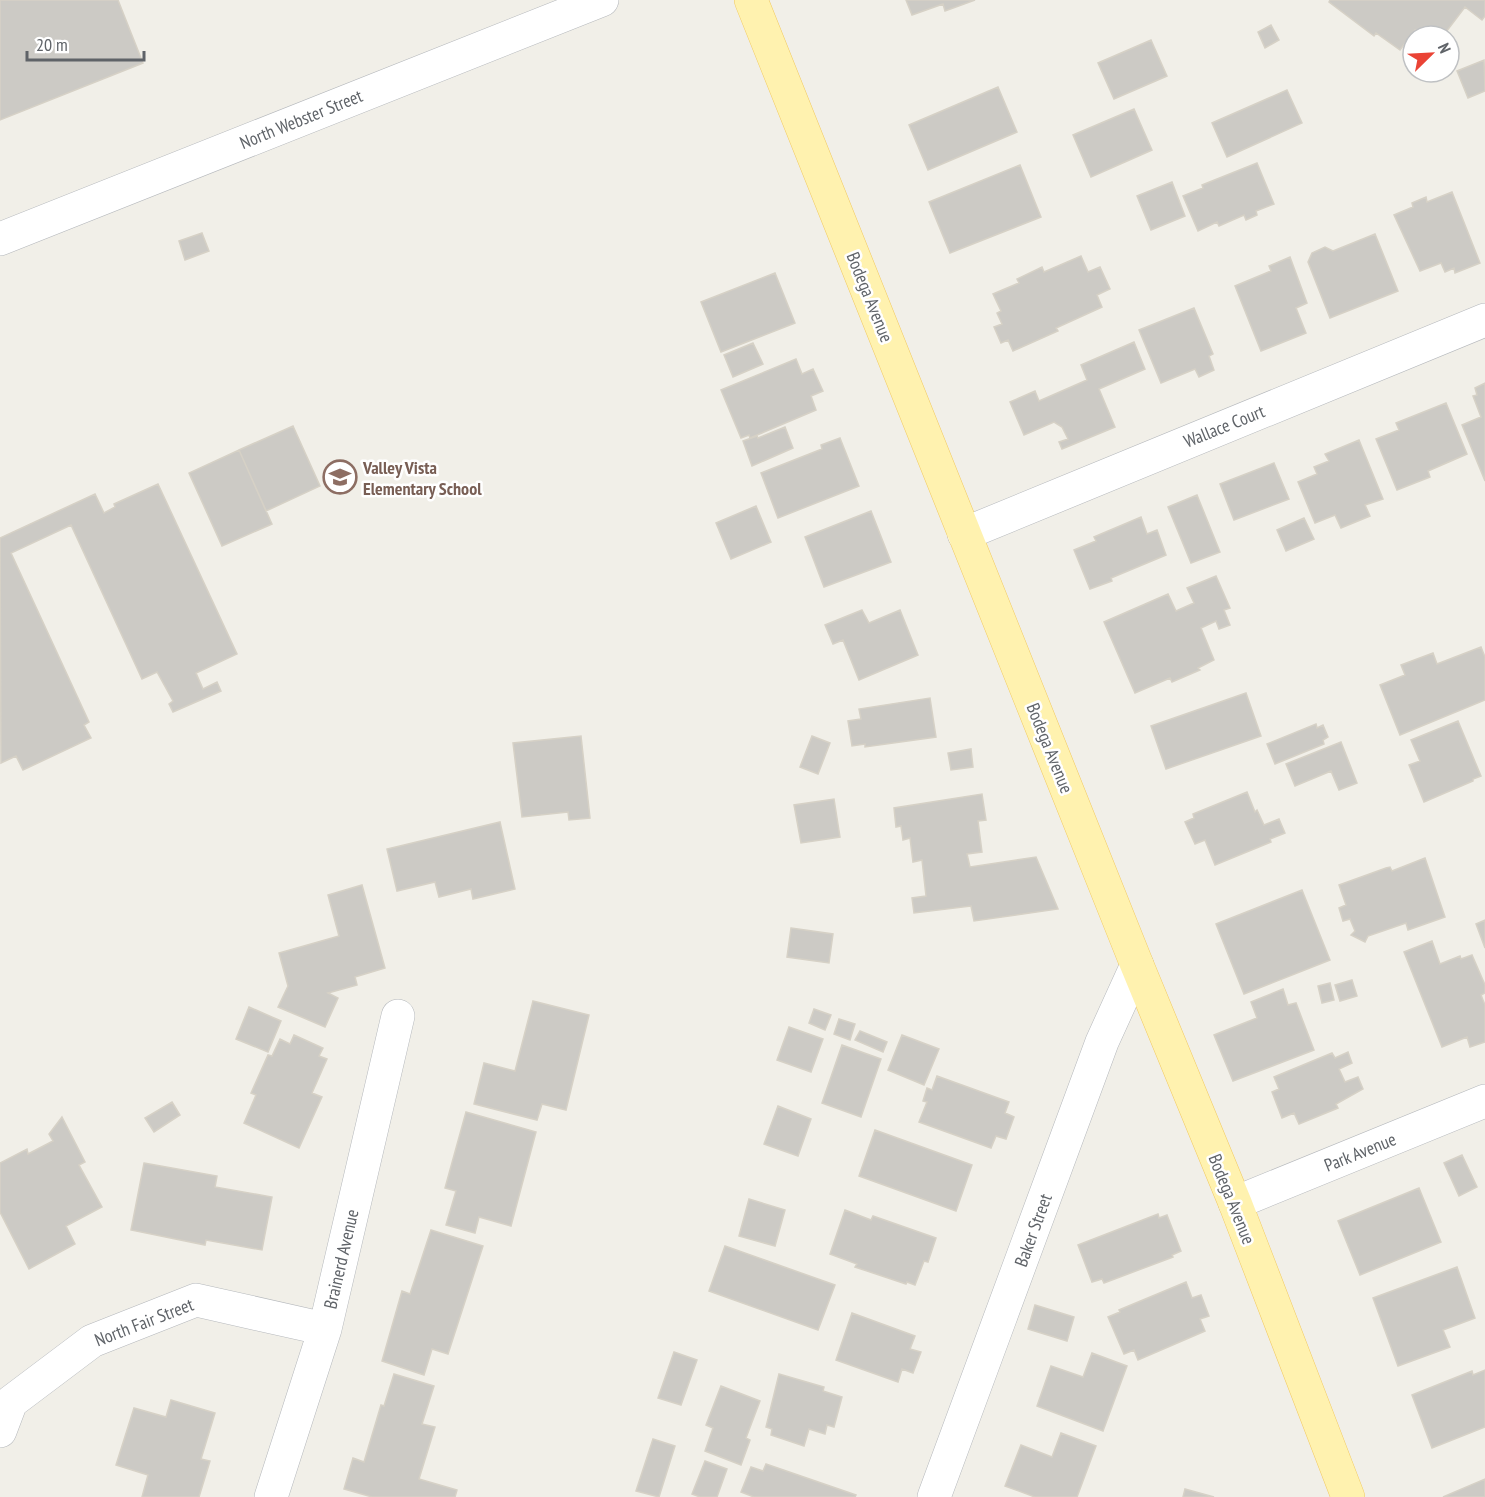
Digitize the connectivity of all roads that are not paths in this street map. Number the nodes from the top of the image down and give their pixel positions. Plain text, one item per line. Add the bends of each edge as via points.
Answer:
1 (602, 0) edge
2 (751, 0) edge
3 (0, 239) edge
4 (1485, 320) edge
5 (964, 534) junction
6 (1137, 965) junction
7 (398, 1016) dead end
8 (1485, 1101) edge
9 (1235, 1203) junction
10 (324, 1329) junction
11 (0, 1431) edge
12 (271, 1497) edge
13 (934, 1497) edge
14 (1348, 1497) edge

1 - 3 street, North Webster Street
2 - 5 main road, Bodega Avenue
4 - 5 street, Wallace Court
5 - 6 main road, Bodega Avenue
6 - 9 main road, Bodega Avenue
6 - 13 street, Baker Street via 1102,1042
7 - 10 street, Brainerd Avenue
8 - 9 street, Park Avenue
9 - 14 main road, Bodega Avenue
10 - 11 street, North Fair Street via 196,1300 92,1341 11,1402
10 - 12 street, Brainerd Avenue

